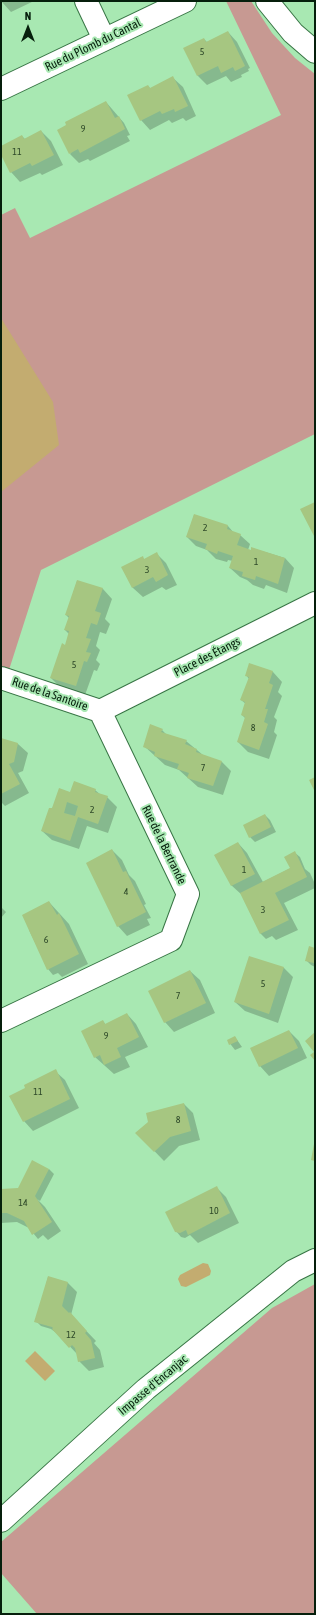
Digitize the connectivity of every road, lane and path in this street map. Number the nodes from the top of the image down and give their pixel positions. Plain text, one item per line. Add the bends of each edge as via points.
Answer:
1 (86, 1) edge
2 (185, 1) edge
3 (267, 1) edge
4 (104, 39) junction
5 (315, 52) edge
6 (1, 89) edge
7 (315, 604) edge
8 (1, 678) edge
9 (100, 711) junction
10 (1, 1021) edge
11 (315, 1260) edge
12 (1, 1521) edge

1 - 4 street
2 - 4 street, Rue du Plomb du Cantal
3 - 5 street via 293,33
4 - 6 street, Rue du Plomb du Cantal
7 - 9 street, Place des Étangs
8 - 9 street, Rue de la Santoire
9 - 10 street, Rue de la Bertrande via 188,894 171,940
11 - 12 street, Impasse d'Encanjac via 293,1271 146,1389

